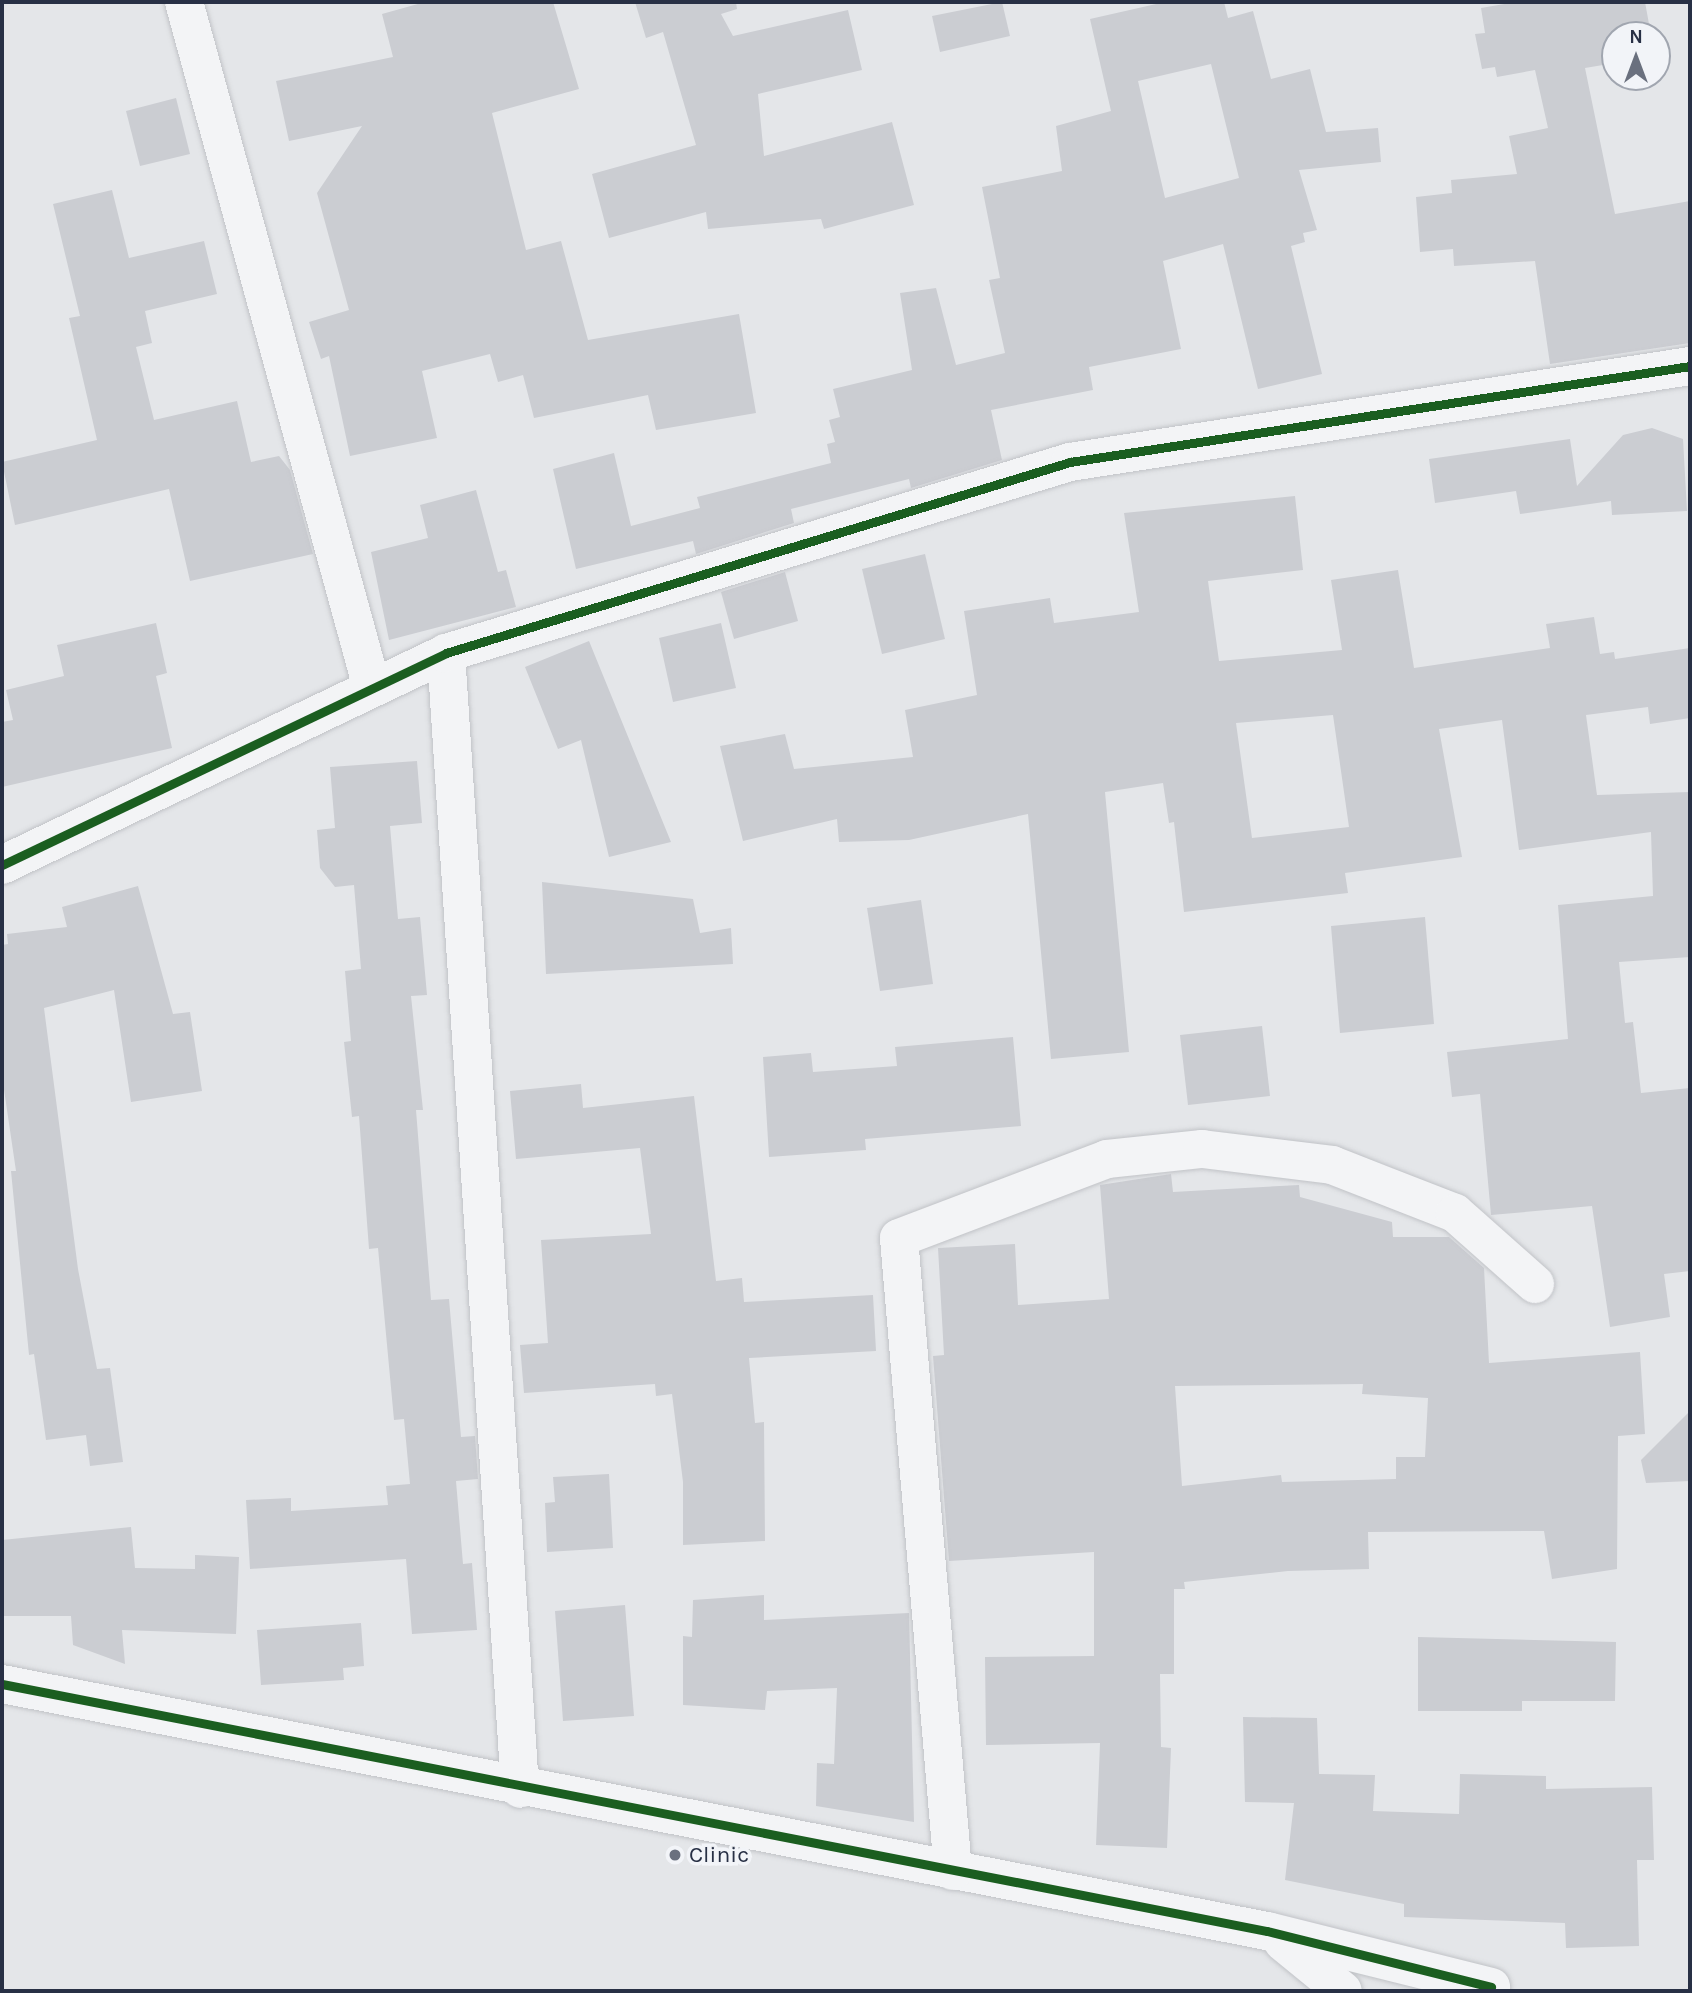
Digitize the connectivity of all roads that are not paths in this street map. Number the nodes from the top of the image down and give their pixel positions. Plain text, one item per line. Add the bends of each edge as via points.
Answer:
1 (184, 2) edge
2 (1690, 366) edge
3 (446, 653) junction
4 (372, 688) junction
5 (2, 865) edge
6 (1535, 1284) dead end
7 (2, 1684) edge
8 (520, 1789) junction
9 (953, 1871) junction
10 (1267, 1931) junction
11 (1495, 1989) edge
12 (1343, 1991) edge
13 (1430, 1991) edge

1 - 4 street
2 - 3 street via 1070,462
3 - 4 street
3 - 8 street
4 - 5 street
6 - 9 street via 1455,1213 1332,1166 1202,1150 1107,1159 899,1238
7 - 8 street
8 - 9 street
9 - 10 street
10 - 11 street
10 - 12 street
11 - 13 street via 1460,1983

